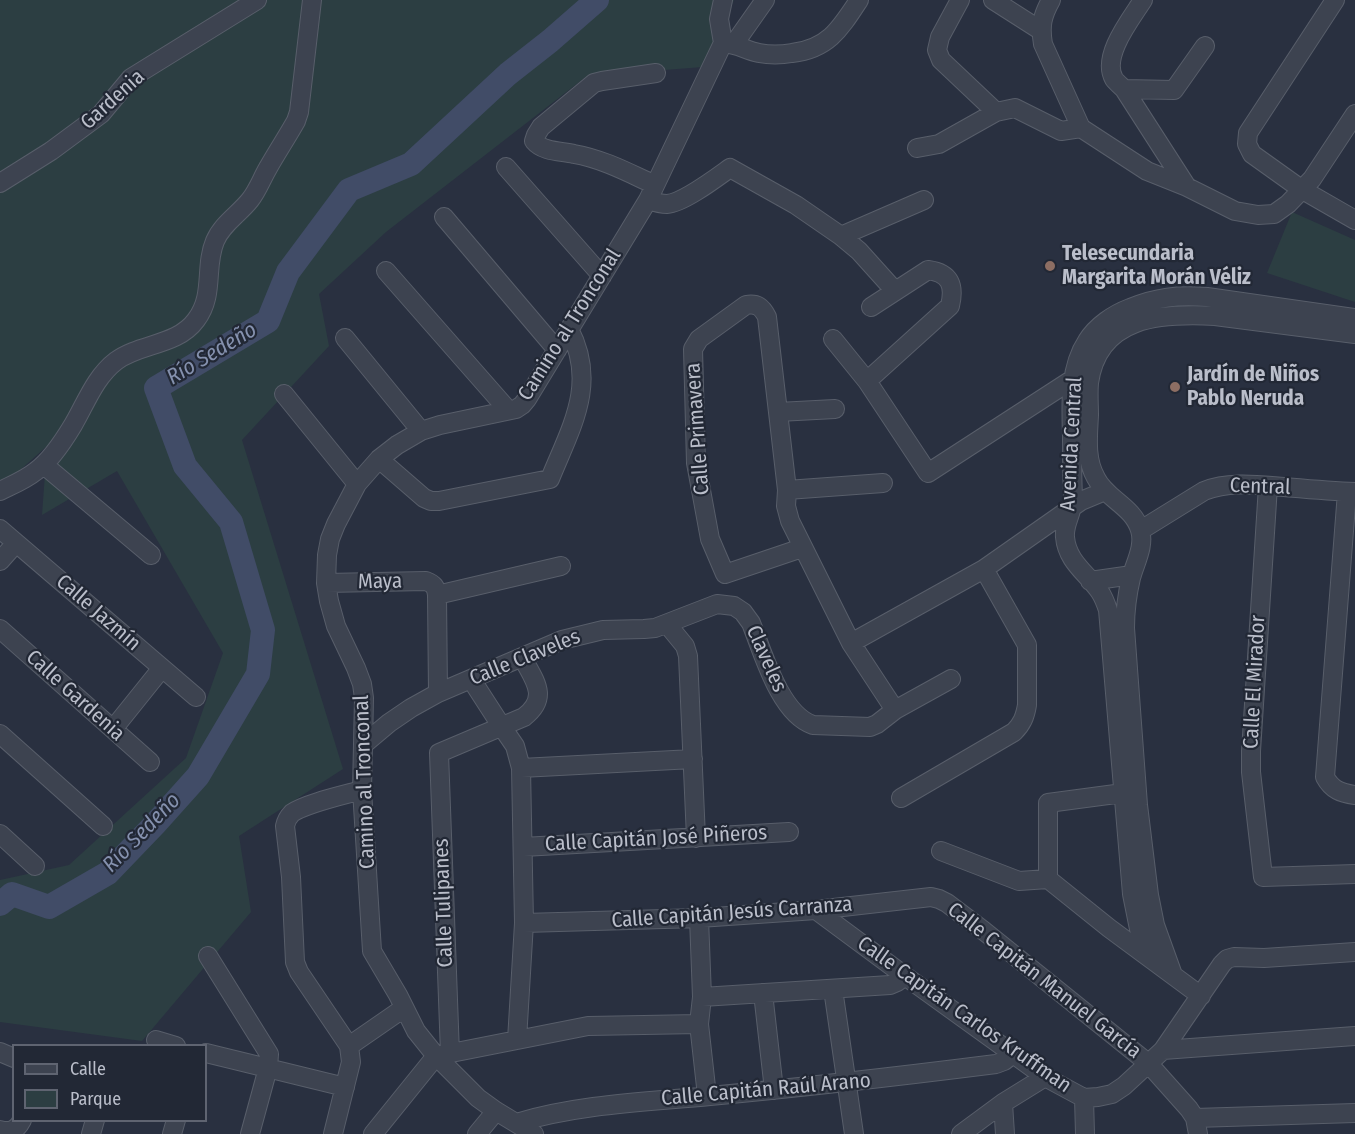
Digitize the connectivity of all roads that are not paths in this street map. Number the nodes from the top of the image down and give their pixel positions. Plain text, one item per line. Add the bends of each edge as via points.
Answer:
1 (257, 0) edge
2 (312, 0) edge
3 (723, 0) edge
4 (765, 0) edge
5 (859, 0) edge
6 (960, 0) edge
7 (993, 0) edge
8 (1051, 0) edge
9 (1143, 0) edge
10 (1335, 0) edge
11 (1040, 30) junction
12 (729, 43) junction
13 (1205, 46) dead end
14 (656, 73) dead end
15 (1124, 89) junction
16 (996, 112) junction
17 (1355, 114) edge
18 (1081, 128) junction
19 (917, 148) dead end
20 (506, 167) dead end
21 (0, 183) edge
22 (1186, 187) junction
23 (1301, 189) junction
24 (651, 193) junction
25 (924, 200) dead end
26 (444, 217) dead end
27 (1355, 220) edge
28 (840, 236) junction
29 (386, 271) dead end
30 (602, 276) junction
31 (895, 291) junction
32 (871, 308) dead end
33 (1355, 318) edge
34 (569, 329) junction
35 (1355, 334) edge
36 (345, 338) dead end
37 (833, 339) dead end
38 (557, 350) junction
39 (1073, 379) junction
40 (867, 381) junction
41 (284, 394) dead end
42 (835, 409) dead end
43 (508, 410) junction
44 (778, 412) junction
45 (422, 431) junction
46 (379, 459) junction
47 (44, 465) junction
48 (883, 483) dead end
49 (357, 484) junction
50 (1268, 486) junction
51 (787, 490) junction
52 (0, 491) edge
53 (1106, 491) junction
54 (1351, 492) edge
55 (1071, 509) junction
56 (0, 529) edge
57 (1141, 531) junction
58 (16, 543) junction
59 (802, 548) junction
60 (151, 555) dead end
61 (0, 561) edge
62 (561, 566) dead end
63 (984, 568) junction
64 (1132, 575) junction
65 (1090, 581) junction
66 (326, 583) junction
67 (434, 589) junction
68 (734, 606) joint
69 (667, 624) junction
70 (0, 629) edge
71 (851, 643) junction
72 (522, 657) junction
73 (162, 668) junction
74 (471, 679) junction
75 (951, 679) dead end
76 (438, 693) junction
77 (196, 697) dead end
78 (895, 710) junction
79 (502, 727) junction
80 (112, 729) junction
81 (0, 734) edge
82 (364, 744) junction
83 (693, 759) junction
84 (150, 762) dead end
85 (521, 768) junction
86 (362, 790) junction
87 (1122, 793) junction
88 (1355, 795) edge
89 (901, 798) dead end
90 (103, 826) dead end
91 (789, 832) dead end
92 (0, 834) edge
93 (696, 838) junction
94 (523, 847) junction
95 (941, 851) dead end
96 (35, 866) dead end
97 (1355, 874) edge
98 (1048, 879) junction
99 (939, 899) joint
100 (816, 910) junction
101 (699, 918) junction
102 (524, 923) junction
103 (1355, 952) edge
104 (208, 956) dead end
105 (1151, 959) junction
106 (1173, 975) junction
107 (904, 976) junction
108 (833, 989) junction
109 (763, 993) junction
110 (1200, 996) junction
111 (702, 997) junction
112 (404, 1008) junction
113 (699, 1024) junction
114 (1355, 1036) edge
115 (156, 1040) dead end
116 (518, 1040) junction
117 (170, 1044) edge
118 (349, 1046) junction
119 (1163, 1050) junction
120 (207, 1053) edge
121 (1013, 1054) junction
122 (443, 1055) junction
123 (1149, 1063) junction
124 (268, 1068) junction
125 (1045, 1077) junction
126 (847, 1083) junction
127 (345, 1087) junction
128 (774, 1090) junction
129 (707, 1096) junction
130 (1084, 1098) junction
131 (1003, 1103) junction
132 (496, 1112) junction
133 (1355, 1113) edge
134 (516, 1123) junction
135 (1196, 1126) edge
136 (250, 1134) edge
137 (333, 1134) edge
138 (373, 1134) edge
139 (477, 1134) edge
140 (534, 1134) edge
141 (854, 1134) edge
142 (961, 1134) edge
143 (1005, 1134) edge
144 (1085, 1134) edge

1 - 21 street, Gardenia via 131,78 101,114
2 - 47 street via 296,121 255,194 214,242 204,308 185,331 115,362 101,376 67,435
3 - 12 street via 719,19
4 - 12 street, Camino al Tronconal
5 - 12 street via 825,43 804,52 758,53
6 - 16 street via 937,50 941,60
7 - 11 street
8 - 11 street
9 - 15 street via 1114,48 1110,64 1114,79
10 - 23 street via 1248,134 1252,154
11 - 18 street
12 - 24 street, Camino al Tronconal
13 - 15 street via 1174,90
14 - 24 street via 594,83 541,127 534,141 544,148 617,167
15 - 22 street
16 - 18 street via 1015,108 1061,131
16 - 19 street via 939,144
17 - 23 street via 1312,179
18 - 22 street via 1147,171
20 - 30 street
22 - 23 street via 1235,211 1258,215 1274,214
23 - 27 street
24 - 28 street via 660,204 670,204 730,168 796,205
24 - 30 street, Camino al Tronconal
25 - 28 street
26 - 38 street
28 - 31 street
29 - 43 street
30 - 34 street, Camino al Tronconal
31 - 32 street
31 - 40 street via 928,270 939,272 949,281 953,294 950,306
33 - 39 street, Avenida Central via 1207,297 1159,298 1117,313 1101,326 1087,340
34 - 38 street, Camino al Tronconal
34 - 46 street via 581,359 581,395 550,479 431,501
35 - 53 street, Avenida Central via 1194,315 1154,317 1122,329 1100,351 1089,383 1088,449 1096,480
36 - 45 street
37 - 40 street
38 - 43 street, Camino al Tronconal via 522,405
39 - 40 street via 928,474
39 - 55 street, Avenida Central
41 - 49 street
42 - 44 street
43 - 45 street, Camino al Tronconal
44 - 51 street
44 - 59 street, Calle Primavera via 767,317 759,305 746,305 699,339 693,348 696,463 710,539 725,574
45 - 46 street, Camino al Tronconal
46 - 49 street, Camino al Tronconal
47 - 52 street
47 - 60 street
48 - 51 street
49 - 66 street, Camino al Tronconal via 330,539
50 - 54 street, Central
50 - 57 street, Central via 1216,486
50 - 97 street, Calle El Mirador via 1251,750 1263,877
51 - 59 street via 786,506
53 - 55 street
53 - 57 street, Avenida Central via 1128,510
54 - 88 street via 1325,777 1334,789
55 - 63 street
55 - 65 street, Avenida Central via 1065,531 1068,552
56 - 58 street, Calle Jazmín
57 - 64 street
58 - 61 street
58 - 73 street, Calle Jazmín
59 - 71 street
62 - 67 street, Maya
63 - 71 street
63 - 89 street via 1027,645 1026,715 1014,732
64 - 65 street
64 - 106 street via 1125,628 1138,805 1155,926
65 - 87 street, Avenida Central via 1108,610
66 - 67 street, Maya via 426,581
66 - 82 street, Camino al Tronconal via 332,614 362,684
67 - 76 street
68 - 69 street, Calle Claveles via 710,606
68 - 78 street, Claveles via 751,623 780,694 806,723 870,727
69 - 72 street, Calle Claveles via 585,634
69 - 83 street via 688,656
70 - 80 street, Calle Gardenia
71 - 78 street
72 - 74 street, Calle Claveles
72 - 79 street via 538,687 537,704 524,717
73 - 77 street, Calle Jazmín
73 - 80 street
74 - 76 street, Calle Claveles
74 - 79 street
75 - 78 street, Claveles
76 - 82 street, Calle Claveles via 388,723
79 - 85 street via 515,746
79 - 122 street, Calle Tulipanes via 439,753
80 - 84 street, Calle Gardenia
81 - 90 street
82 - 86 street, Camino al Tronconal
83 - 85 street
83 - 93 street
85 - 94 street
86 - 112 street, Camino al Tronconal via 372,951
86 - 118 street via 303,807 285,825 295,962
87 - 98 street via 1048,803
87 - 105 street, Avenida Central via 1135,912
91 - 93 street, Calle Capitán José Piñeros
92 - 96 street
93 - 94 street, Calle Capitán José Piñeros
94 - 102 street
95 - 98 street via 1019,881
98 - 105 street
99 - 100 street, Calle Capitán Jesús Carranza
99 - 123 street, Calle Capitán Manuel García
100 - 101 street, Calle Capitán Jesús Carranza
100 - 107 street, Calle Capitán Carlos Kruffman
101 - 102 street, Calle Capitán Jesús Carranza
101 - 111 street
102 - 116 street
103 - 110 street via 1234,957 1222,964
104 - 124 street via 269,1054
105 - 106 street
106 - 110 street
107 - 108 street via 890,985
107 - 121 street, Calle Capitán Carlos Kruffman
108 - 109 street
108 - 126 street
109 - 111 street
109 - 128 street
110 - 119 street
111 - 113 street
112 - 118 street
112 - 122 street, Camino al Tronconal via 416,1031
113 - 116 street via 588,1026
113 - 129 street
114 - 119 street, Calle Capitán Manuel García
115 - 117 street
116 - 122 street
118 - 127 street via 351,1062
119 - 123 street
120 - 124 street
121 - 125 street, Calle Capitán Carlos Kruffman
121 - 126 street, Calle Capitán Raúl Arano via 996,1064
122 - 132 street, Camino al Tronconal via 478,1098
122 - 138 street
123 - 130 street via 1112,1094
123 - 135 street, Calle Capitán Manuel García via 1189,1109
124 - 127 street
124 - 136 street
125 - 130 street, Calle Capitán Carlos Kruffman
125 - 131 street
126 - 128 street, Calle Capitán Raúl Arano
126 - 141 street
127 - 137 street
128 - 129 street, Calle Capitán Raúl Arano
129 - 134 street, Calle Capitán Raúl Arano via 628,1102
130 - 144 street
131 - 142 street
131 - 143 street
132 - 134 street, Camino al Tronconal
132 - 139 street
133 - 135 street
134 - 140 street, Camino al Tronconal

